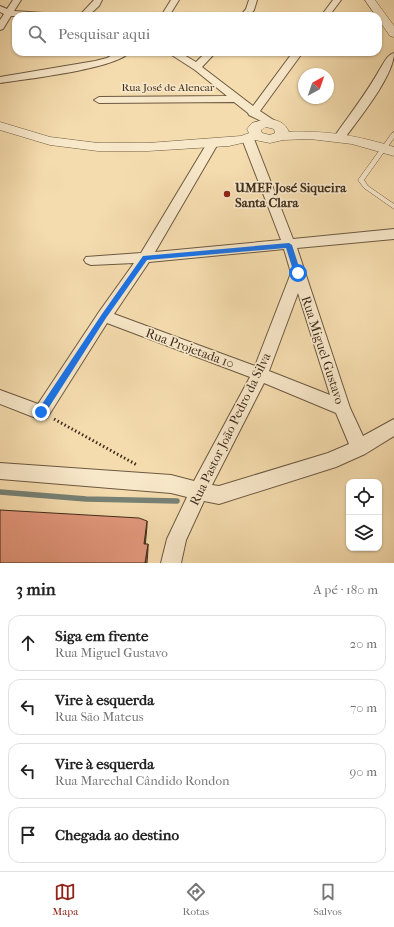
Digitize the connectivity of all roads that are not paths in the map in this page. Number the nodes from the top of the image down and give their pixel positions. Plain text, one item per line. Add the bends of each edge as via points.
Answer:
1 (17, 0) edge
2 (98, 0) edge
3 (175, 0) edge
4 (253, 0) edge
5 (338, 0) edge
6 (370, 0) edge
7 (0, 9) edge
8 (9, 12) junction
9 (12, 12) edge
10 (87, 12) edge
11 (168, 12) edge
12 (248, 12) edge
13 (329, 12) edge
14 (381, 12) edge
15 (382, 13) edge
16 (391, 23) edge
17 (0, 27) edge
18 (394, 34) edge
19 (118, 56) edge
20 (179, 56) edge
21 (207, 56) edge
22 (295, 56) edge
23 (394, 56) edge
24 (197, 67) junction
25 (0, 80) edge
26 (236, 99) junction
27 (99, 100) dead end
28 (253, 113) junction
29 (0, 126) edge
30 (277, 129) junction
31 (254, 134) junction
32 (394, 134) edge
33 (340, 137) junction
34 (213, 142) junction
35 (389, 150) edge
36 (394, 207) edge
37 (394, 234) edge
38 (289, 245) junction
39 (145, 258) junction
40 (91, 260) dead end
41 (298, 273) junction
42 (104, 316) junction
43 (260, 374) junction
44 (0, 397) edge
45 (342, 408) junction
46 (394, 427) edge
47 (359, 448) junction
48 (0, 471) edge
49 (199, 491) junction
50 (171, 563) edge

1 - 8 street
2 - 10 street
3 - 11 street
4 - 12 street
5 - 13 street
6 - 14 street
7 - 8 street
8 - 9 street
8 - 17 street
15 - 16 street
16 - 18 street
19 - 25 street via 96,64
20 - 24 street
21 - 24 street
22 - 28 street
23 - 33 street via 370,96
24 - 26 street
26 - 27 street, Rua José de Alencar
26 - 28 street
28 - 30 street
28 - 31 street, Rua Miguel Gustavo
29 - 34 street via 24,136 94,148
30 - 31 street via 268,140
30 - 33 street via 304,135
31 - 34 street
31 - 38 street, Rua Miguel Gustavo
32 - 35 lane
33 - 35 street
34 - 39 street
35 - 36 lane via 361,180 366,187
37 - 38 street
38 - 39 street
38 - 41 street, Rua Miguel Gustavo
39 - 40 street
39 - 42 street
41 - 43 street, Rua Pastor João Pedro da Silva
41 - 45 street, Rua Miguel Gustavo
42 - 43 street, Rua Projetada 10
42 - 44 street via 41,412
43 - 45 street, Rua Projetada 10
43 - 49 street, Rua Pastor João Pedro da Silva
45 - 47 street, Rua Miguel Gustavo
46 - 47 street
47 - 49 street via 330,461 226,493 212,494
48 - 49 street via 171,484
49 - 50 street, Rua Pastor João Pedro da Silva via 177,539

